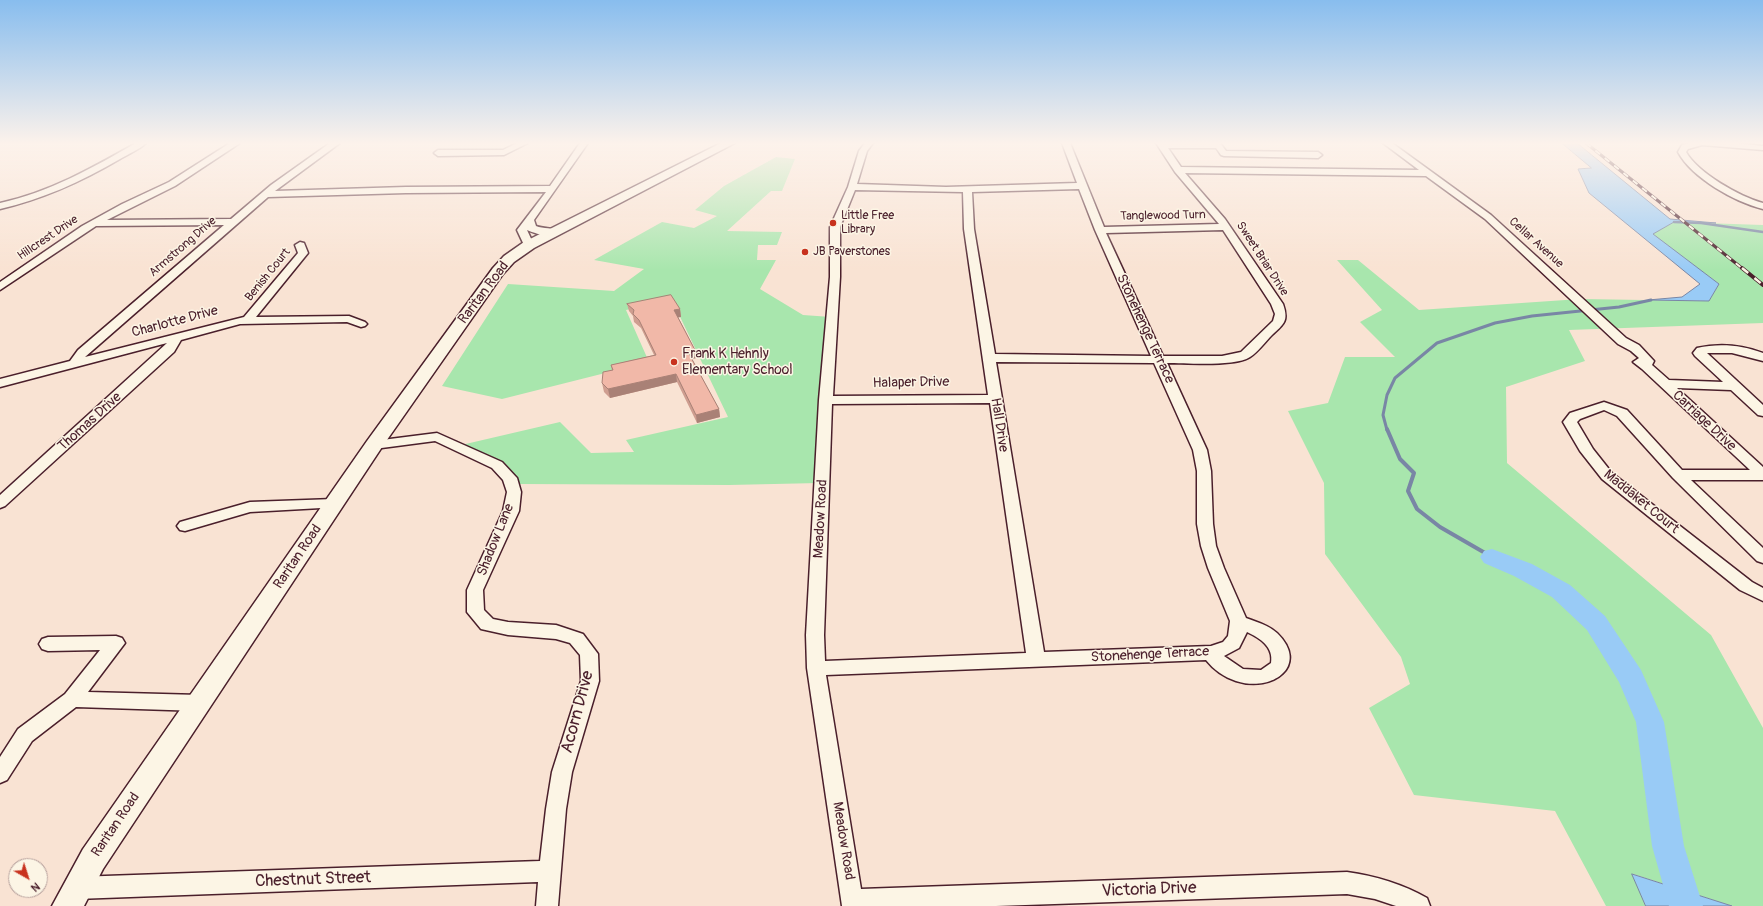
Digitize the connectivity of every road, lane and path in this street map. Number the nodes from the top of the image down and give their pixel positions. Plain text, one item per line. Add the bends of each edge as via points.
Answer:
1 (68, 185) edge
2 (169, 185) edge
3 (277, 185) edge
4 (556, 185) edge
5 (646, 185) edge
6 (1192, 185) edge
7 (1445, 185) edge
8 (1717, 185) edge
9 (1084, 186) joint
10 (852, 187) joint
11 (554, 189) junction
12 (967, 190) junction
13 (265, 194) junction
14 (0, 206) edge
15 (1763, 206) edge
16 (530, 221) junction
17 (231, 222) junction
18 (94, 223) junction
19 (1226, 228) junction
20 (1100, 230) junction
21 (554, 232) junction
22 (300, 245) dead end
23 (529, 245) junction
24 (0, 287) edge
25 (249, 320) junction
26 (361, 324) dead end
27 (1605, 325) joint
28 (176, 338) junction
29 (1763, 357) edge
30 (989, 358) junction
31 (1159, 360) junction
32 (74, 364) junction
33 (0, 383) edge
34 (1664, 384) junction
35 (1732, 386) junction
36 (995, 398) junction
37 (826, 400) junction
38 (1763, 412) edge
39 (374, 445) junction
40 (1678, 475) junction
41 (1763, 475) edge
42 (0, 503) edge
43 (334, 504) junction
44 (185, 526) dead end
45 (1763, 557) edge
46 (479, 583) joint
47 (1763, 595) edge
48 (1239, 623) junction
49 (48, 644) dead end
50 (1211, 653) junction
51 (1036, 660) junction
52 (816, 668) junction
53 (72, 699) junction
54 (200, 702) junction
55 (0, 774) edge
56 (551, 871) junction
57 (71, 897) edge
58 (852, 903) edge
59 (547, 906) edge
60 (1419, 906) edge

1 - 14 street via 37,197
2 - 18 street, Hillcrest Drive
3 - 13 street, Armstrong Drive
4 - 11 street
5 - 21 main road, Raritan Road
6 - 19 street, Sweet Briar Drive
7 - 27 street, Cellar Avenue via 1488,217
8 - 15 street via 1739,199
9 - 12 street
9 - 20 street, Stonehenge Terrace
10 - 12 street
10 - 37 street, Meadow Road via 836,227
11 - 13 street
11 - 16 street
12 - 30 street, Hall Drive via 969,229
13 - 17 street, Armstrong Drive
16 - 21 street via 530,228 535,231
16 - 23 street via 522,230
17 - 18 street
17 - 32 street, Armstrong Drive via 82,353
18 - 24 street, Hillcrest Drive
19 - 20 street, Tanglewood Turn
19 - 31 street, Sweet Briar Drive via 1278,304 1280,320 1240,357 1222,360
20 - 31 street, Stonehenge Terrace
21 - 23 main road, Raritan Road
22 - 25 street, Benish Court via 303,253
23 - 39 main road, Raritan Road via 509,259 498,272
25 - 26 street, Charlotte Drive via 349,319
25 - 28 street, Charlotte Drive
27 - 34 street, Carriage Drive via 1622,341 1622,347 1633,359 1646,366
28 - 32 street, Charlotte Drive
28 - 42 street, Thomas Drive via 170,349
29 - 35 street via 1735,350 1701,351 1702,357
30 - 31 street, Sweet Briar Drive
30 - 36 street, Hall Drive
31 - 48 street, Stonehenge Terrace via 1202,455 1205,465 1206,533 1209,548
32 - 33 street, Charlotte Drive
34 - 35 street
34 - 41 street, Carriage Drive
35 - 38 street
36 - 37 street, Halaper Drive
36 - 51 street, Hall Drive
37 - 52 street, Meadow Road via 815,635
39 - 43 main road, Raritan Road
39 - 46 street, Shadow Lane via 437,437 497,465 510,478 514,492 511,511
40 - 41 street
40 - 45 street, Maddaket Court
40 - 47 street, Maddaket Court via 1622,413 1614,409 1599,407 1575,416 1570,422 1587,451 1607,476 1746,586
43 - 44 street via 250,507
43 - 54 main road, Raritan Road
46 - 56 street, Acorn Drive via 472,602 473,610 486,624 505,630 540,629 568,634 581,642 591,660 590,681 562,772
48 - 50 street, Stonehenge Terrace via 1237,638 1230,647
48 - 50 street via 1260,630 1274,642 1281,659 1279,666 1273,672 1254,677 1242,675 1221,665
49 - 53 street via 116,643
50 - 51 street, Stonehenge Terrace
51 - 52 street, Stonehenge Terrace
52 - 58 street, Meadow Road
53 - 54 street
53 - 55 street via 25,734
54 - 57 main road, Raritan Road via 93,859
56 - 57 street, Chestnut Street
56 - 59 street, Acorn Drive
58 - 60 street, Victoria Drive via 1347,883 1388,891

